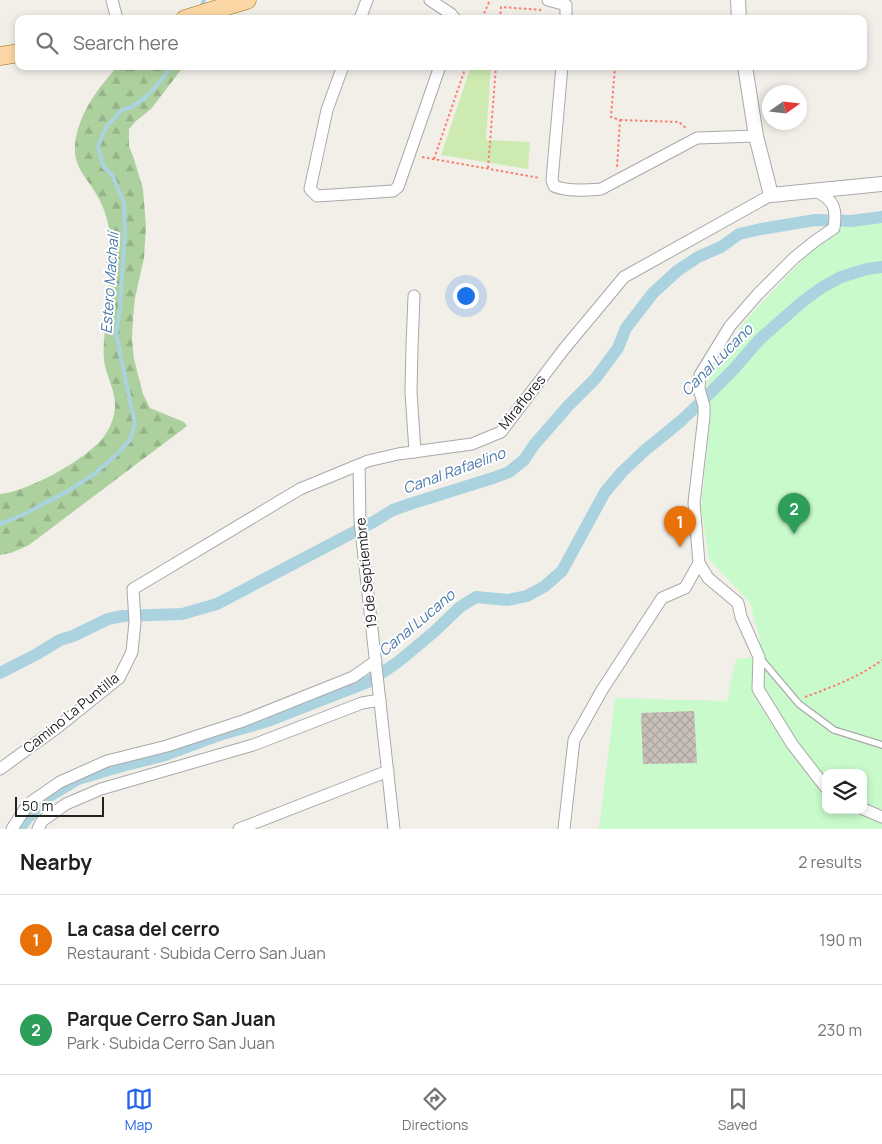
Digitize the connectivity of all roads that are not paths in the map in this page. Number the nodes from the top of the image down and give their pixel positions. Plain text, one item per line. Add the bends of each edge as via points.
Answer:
1 (112, 0) edge
2 (367, 0) edge
3 (430, 0) edge
4 (548, 0) edge
5 (738, 0) edge
6 (241, 2) edge
7 (116, 15) edge
8 (198, 15) edge
9 (361, 15) edge
10 (452, 15) edge
11 (567, 15) edge
12 (740, 15) edge
13 (15, 54) edge
14 (0, 56) edge
15 (342, 70) edge
16 (439, 70) edge
17 (562, 70) edge
18 (746, 70) edge
19 (756, 136) junction
20 (882, 184) edge
21 (814, 190) junction
22 (771, 195) junction
23 (414, 296) dead end
24 (415, 452) junction
25 (359, 465) junction
26 (699, 563) junction
27 (133, 589) joint
28 (759, 657) junction
29 (376, 664) junction
30 (380, 700) junction
31 (882, 745) edge
32 (0, 769) edge
33 (388, 771) junction
34 (822, 783) edge
35 (867, 811) edge
36 (882, 818) edge
37 (12, 829) edge
38 (38, 829) edge
39 (239, 829) edge
40 (394, 829) edge
41 (564, 829) edge

1 - 7 street
2 - 9 street
3 - 10 street
4 - 11 street via 566,5
5 - 12 street
6 - 8 main road
13 - 14 main road
15 - 16 street via 327,110 310,189 317,196 393,191 398,187
17 - 19 street via 552,180 560,189 602,189 697,138
18 - 19 street
19 - 22 street
20 - 21 street, Miraflores
21 - 22 street, Miraflores
21 - 26 street via 828,199 835,209 834,228 794,258 758,294 730,326 700,375 704,426 694,503
22 - 24 street, Miraflores via 624,277 501,432 472,444
23 - 24 street via 411,392
24 - 25 street, Miraflores
25 - 27 street, Miraflores via 300,489
25 - 29 street, 19 de Septiembre via 360,520
26 - 28 street via 708,578 738,603
26 - 41 street via 685,588 662,598 602,690 574,740
27 - 32 street, Camino La Puntilla via 135,622 132,652 119,678
28 - 31 lane via 799,704 834,730
28 - 34 street via 758,689 792,744
29 - 30 street, 19 de Septiembre
29 - 37 street via 352,678 243,721 167,746 107,761 60,782 28,804
30 - 33 street, 19 de Septiembre
30 - 38 street via 362,703 253,745 101,789 66,804 42,821
33 - 39 street
33 - 40 street, 19 de Septiembre
35 - 36 street

